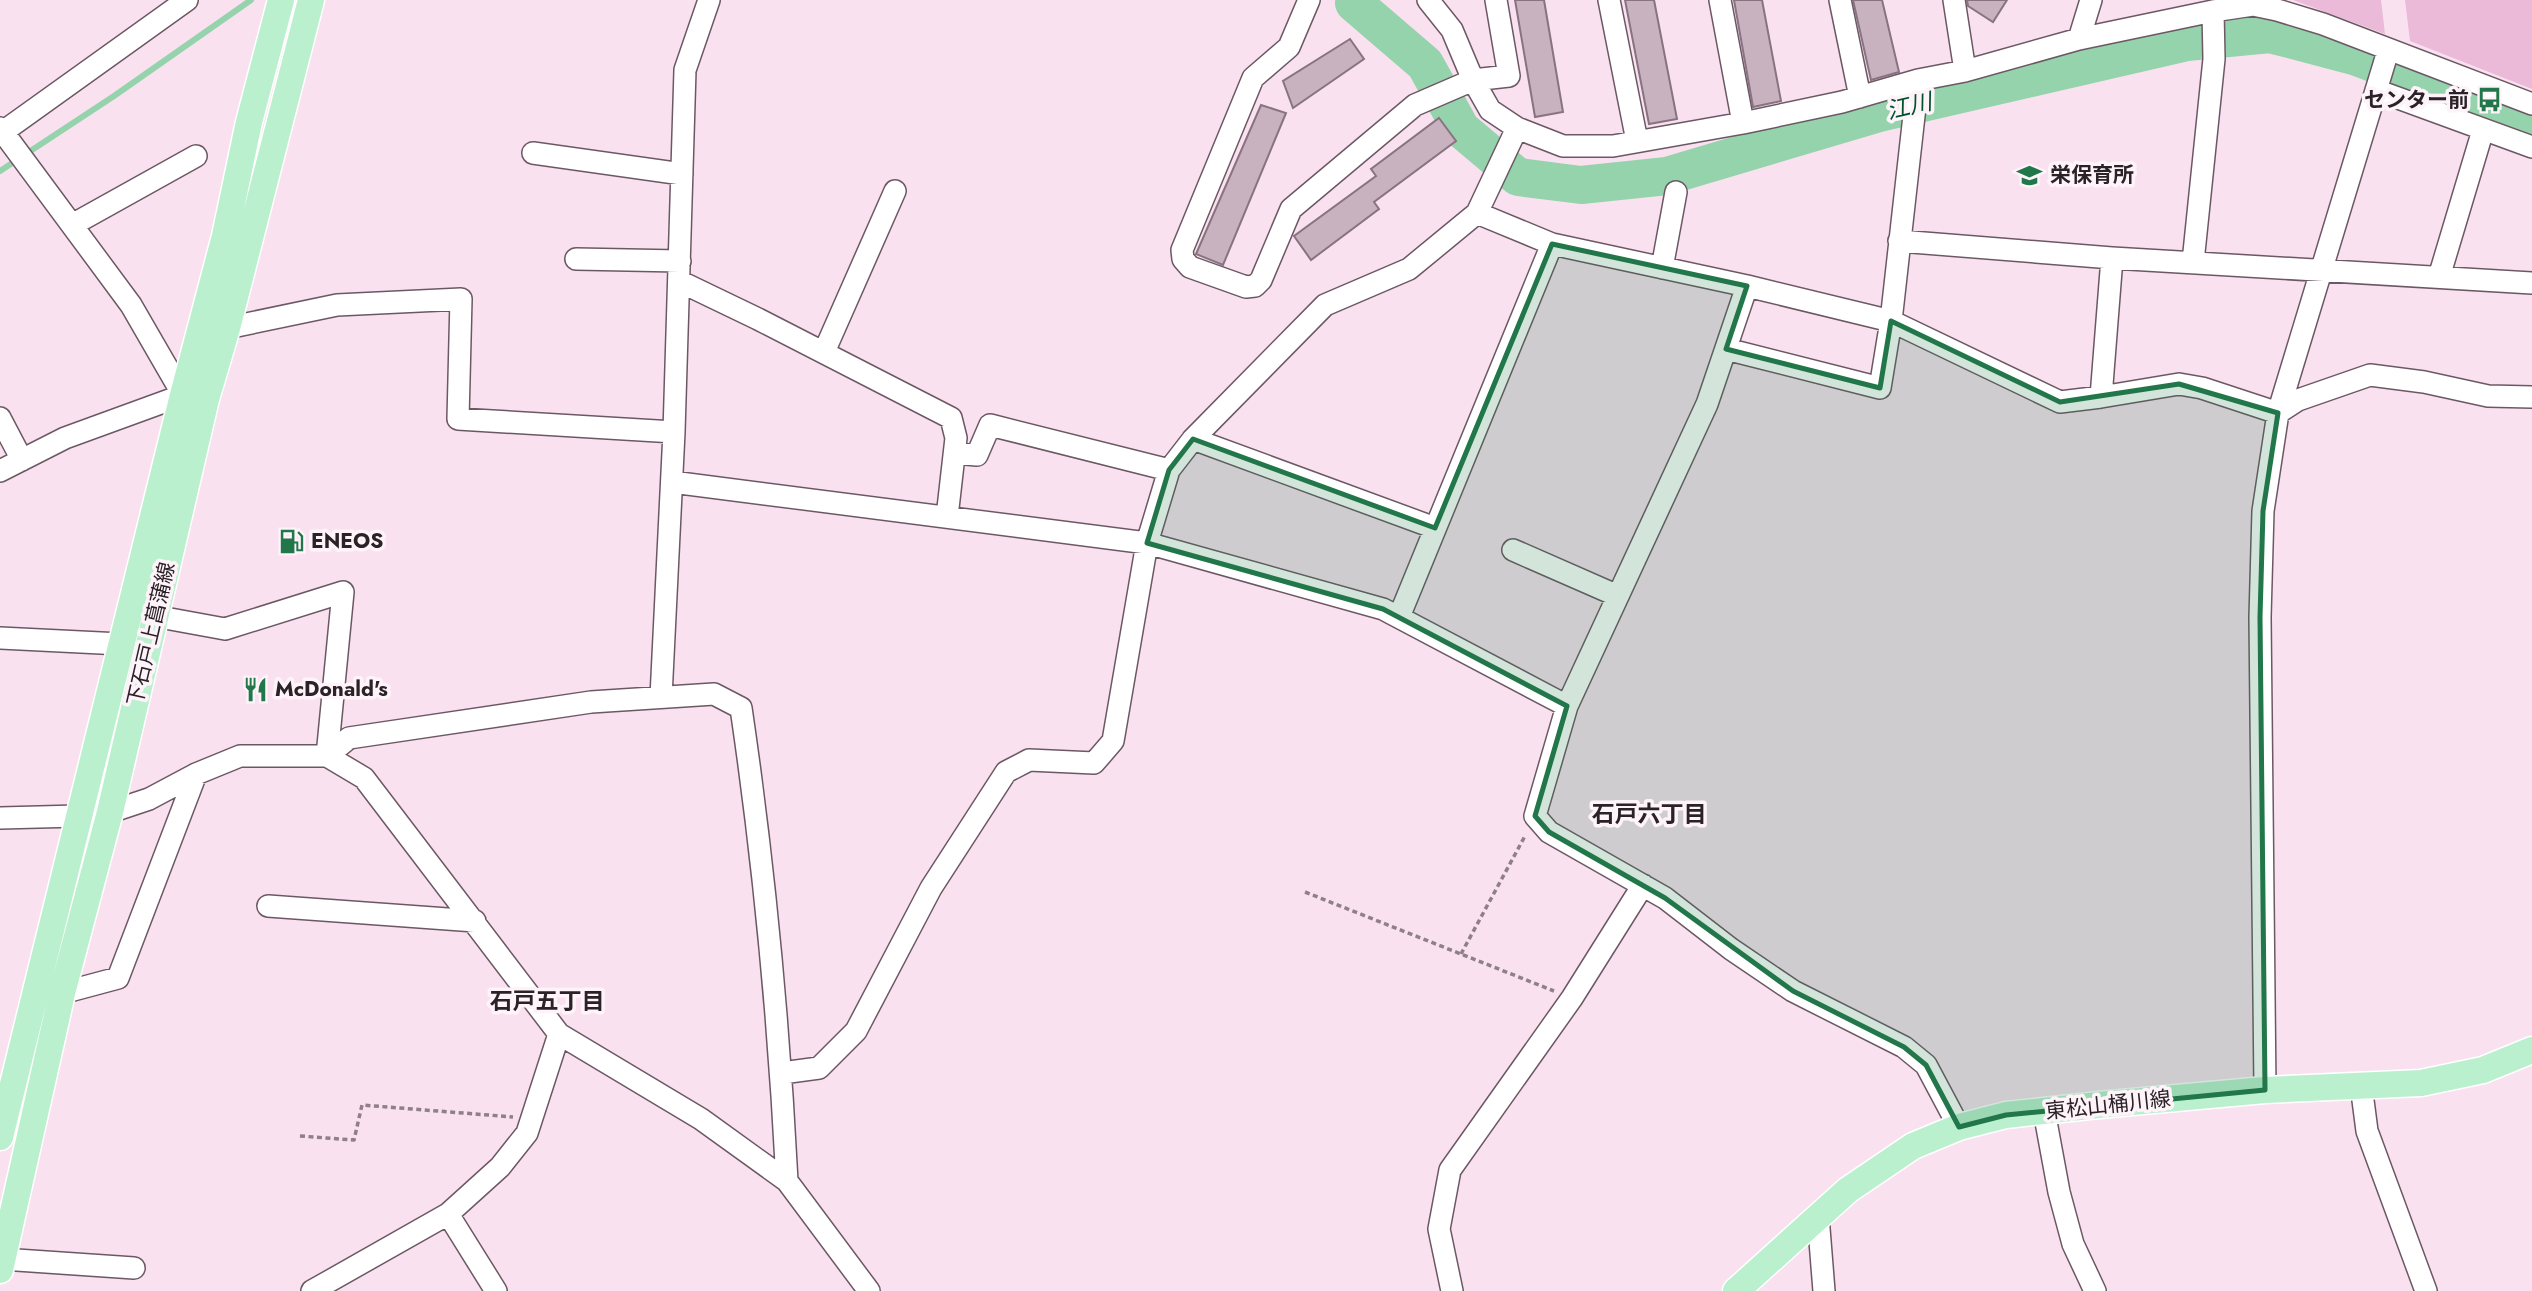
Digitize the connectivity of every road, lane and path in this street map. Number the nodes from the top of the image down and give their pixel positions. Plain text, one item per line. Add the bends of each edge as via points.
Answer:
1 (187, 0) edge
2 (281, 0) edge
3 (311, 0) edge
4 (709, 0) edge
5 (1309, 0) edge
6 (1428, 0) edge
7 (1496, 0) edge
8 (1609, 0) edge
9 (1720, 0) edge
10 (1840, 0) edge
11 (1954, 0) edge
12 (2091, 0) edge
13 (2277, 5) edge
14 (2213, 11) junction
15 (2079, 39) junction
16 (2388, 51) junction
17 (1965, 71) junction
18 (1473, 80) junction
19 (1918, 80) junction
20 (2376, 90) junction
21 (1860, 97) junction
22 (2532, 104) edge
23 (1743, 123) junction
24 (1517, 128) junction
25 (2483, 130) junction
26 (1, 131) edge
27 (1637, 142) junction
28 (2532, 148) edge
29 (533, 153) dead end
30 (196, 156) dead end
31 (682, 174) junction
32 (895, 191) dead end
33 (1676, 192) dead end
34 (1477, 213) junction
35 (72, 225) junction
36 (1899, 241) junction
37 (1552, 244) junction
38 (2112, 258) junction
39 (576, 259) dead end
40 (2193, 262) junction
41 (1662, 268) junction
42 (2321, 270) junction
43 (679, 271) junction
44 (2439, 277) junction
45 (2532, 283) edge
46 (1747, 286) junction
47 (1891, 321) junction
48 (227, 328) junction
49 (1726, 349) junction
50 (824, 352) junction
51 (183, 395) junction
52 (2101, 397) junction
53 (2532, 397) edge
54 (2277, 413) junction
55 (0, 418) edge
56 (674, 432) junction
57 (1193, 439) junction
58 (955, 453) junction
59 (22, 460) junction
60 (1169, 470) junction
61 (0, 471) edge
62 (672, 482) junction
63 (947, 517) junction
64 (1435, 528) junction
65 (1147, 543) junction
66 (1513, 550) dead end
67 (1618, 596) junction
68 (154, 616) junction
69 (1399, 617) junction
70 (0, 638) edge
71 (121, 644) junction
72 (661, 697) junction
73 (1567, 706) junction
74 (327, 756) junction
75 (196, 774) junction
76 (110, 812) junction
77 (78, 816) junction
78 (1535, 816) junction
79 (0, 818) edge
80 (1643, 885) junction
81 (1305, 892) dead end
82 (268, 906) dead end
83 (475, 921) junction
84 (1461, 954) junction
85 (62, 993) junction
86 (1572, 998) junction
87 (559, 1034) junction
88 (2532, 1049) edge
89 (782, 1073) junction
90 (2361, 1085) junction
91 (2265, 1090) junction
92 (2044, 1111) junction
93 (532, 1119) junction
94 (1959, 1127) junction
95 (300, 1136) dead end
96 (0, 1137) edge
97 (787, 1181) junction
98 (448, 1214) junction
99 (1818, 1216) junction
100 (1, 1264) edge
101 (134, 1268) dead end
102 (312, 1291) edge
103 (496, 1291) edge
104 (869, 1291) edge
105 (1452, 1291) edge
106 (1736, 1291) edge
107 (1824, 1291) edge
108 (2095, 1291) edge
109 (2426, 1291) edge

1 - 26 street
2 - 51 main road, 下石戸上菖蒲線
3 - 48 main road, 下石戸上菖蒲線
4 - 31 street via 685,71
5 - 18 street via 1289,47 1253,78 1182,250 1190,267 1255,286 1291,208 1415,105
6 - 18 street via 1452,30
7 - 18 street via 1509,76
8 - 27 street
9 - 23 street
10 - 21 street
11 - 17 street
12 - 15 street
13 - 14 street
13 - 16 street
14 - 15 street
14 - 40 street via 2214,59
15 - 17 street
16 - 20 street
16 - 22 street
17 - 19 street
18 - 24 street via 1490,110
19 - 21 street
19 - 36 street
20 - 25 street
20 - 42 street
21 - 23 street
23 - 27 street
24 - 27 street via 1563,146
24 - 34 street
25 - 28 street
25 - 44 street
26 - 35 street
29 - 31 street
30 - 35 street
31 - 43 street
32 - 50 street
33 - 41 street
34 - 37 street
34 - 57 street via 1409,269 1325,305
35 - 51 street via 131,305
36 - 38 street
36 - 47 street
37 - 41 street
37 - 64 street
38 - 40 street
38 - 52 street
39 - 43 street
40 - 42 street
41 - 46 street
42 - 44 street
42 - 54 street
43 - 50 street
43 - 56 street
44 - 45 street
46 - 47 street
46 - 49 street
47 - 49 street via 1881,388
47 - 52 street via 2060,402
48 - 56 street via 337,305 461,299 458,419
48 - 68 main road, 下石戸上菖蒲線
49 - 67 street via 1707,404
50 - 58 street via 951,418
51 - 59 street via 65,438
51 - 71 main road, 下石戸上菖蒲線
52 - 54 street via 2179,384
53 - 54 street via 2488,396 2370,375 2298,400
54 - 91 street via 2263,511 2260,617
55 - 59 street
56 - 62 street
57 - 60 street
57 - 64 street
58 - 60 street via 977,455 990,425
58 - 63 street
59 - 61 street
60 - 65 street
62 - 63 street
62 - 72 street
63 - 65 street
64 - 69 street
65 - 69 street
65 - 89 street via 1113,741 1094,762 1028,760 1006,772 931,888 856,1031 819,1068
66 - 67 street
67 - 73 street
68 - 74 street via 225,629 343,592
68 - 76 main road, 下石戸上菖蒲線
69 - 73 street
70 - 71 street
71 - 77 main road, 下石戸上菖蒲線
72 - 74 street via 591,702 349,738
72 - 89 street via 714,694 741,708
73 - 78 street
74 - 75 street via 240,756
74 - 83 street via 364,778
75 - 76 street via 149,799
75 - 85 street via 118,978
76 - 77 street
76 - 85 main road, 下石戸上菖蒲線
77 - 79 street
77 - 96 main road, 下石戸上菖蒲線
78 - 80 street via 1549,832
78 - 84 path
80 - 86 street
80 - 94 street via 1793,991 1904,1047 1926,1065
81 - 84 path
82 - 83 street
83 - 87 street
84 - 86 path
85 - 100 main road, 下石戸上菖蒲線
86 - 105 street via 1451,1170 1439,1229
87 - 93 street
87 - 97 street via 701,1119
88 - 90 main road, 東松山桶川線 via 2483,1070 2421,1083
89 - 97 street
90 - 91 main road, 東松山桶川線
90 - 109 street via 2367,1131
91 - 92 main road, 東松山桶川線
92 - 94 main road, 東松山桶川線
92 - 108 street via 2073,1244
93 - 95 path via 362,1105 354,1140
93 - 98 street via 527,1133 500,1167
94 - 99 main road, 東松山桶川線 via 1913,1146
97 - 104 street
98 - 102 street
98 - 103 street
99 - 106 main road, 東松山桶川線
99 - 107 street
100 - 101 street

